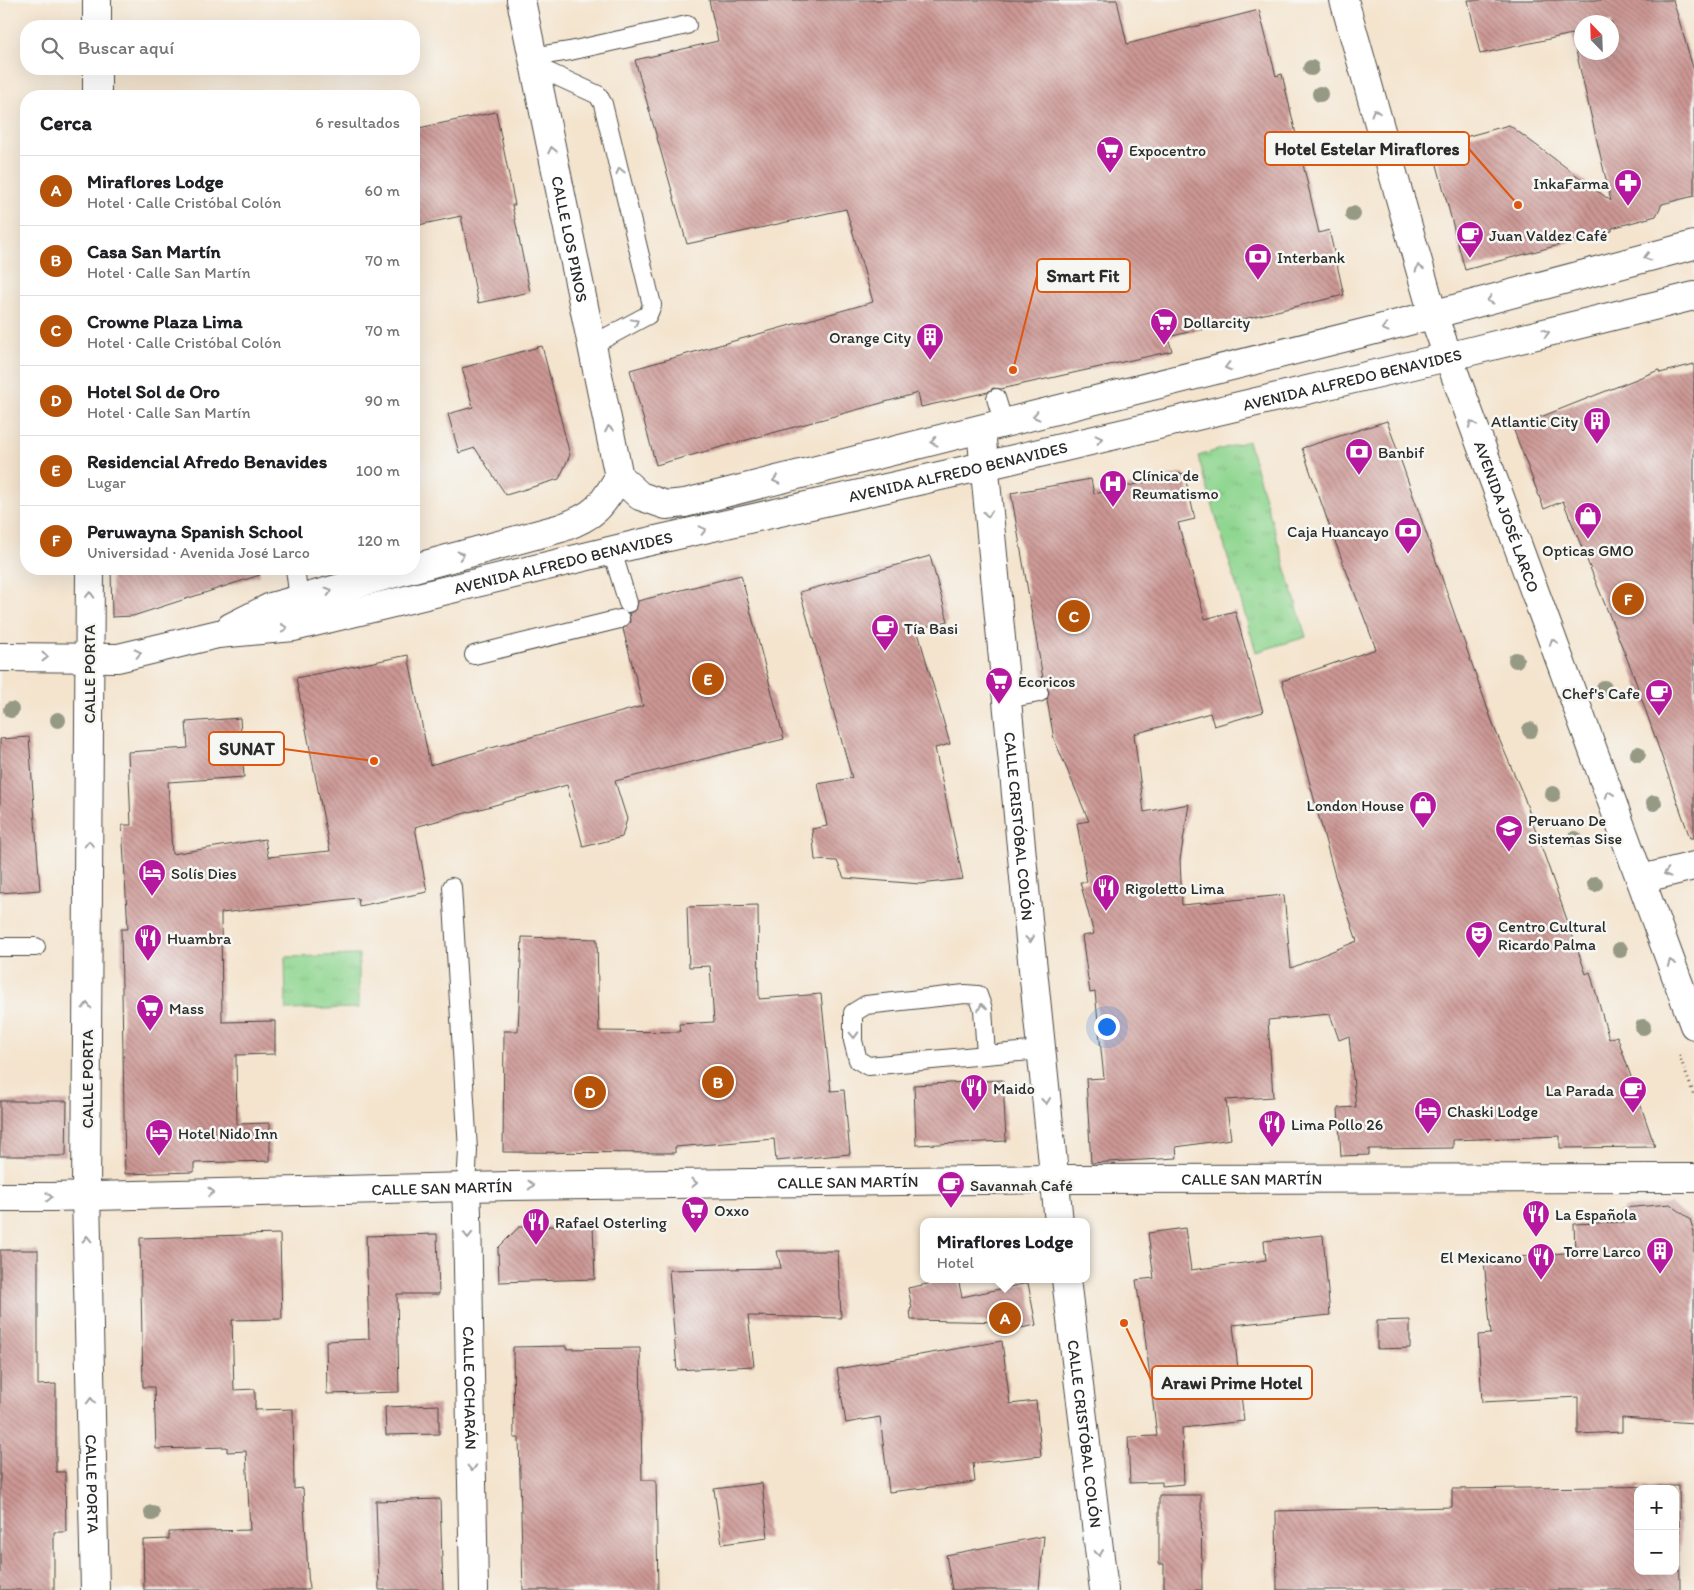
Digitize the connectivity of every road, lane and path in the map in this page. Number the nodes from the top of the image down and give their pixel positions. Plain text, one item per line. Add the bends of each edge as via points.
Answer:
1 (97, 0) edge
2 (521, 0) edge
3 (1344, 0) edge
4 (97, 20) edge
5 (687, 25) dead end
6 (534, 62) junction
7 (97, 75) edge
8 (97, 90) edge
9 (1694, 245) edge
10 (1694, 296) edge
11 (1433, 315) junction
12 (592, 345) junction
13 (1447, 357) junction
14 (996, 398) dead end
15 (993, 427) junction
16 (984, 466) junction
17 (618, 477) junction
18 (612, 551) junction
19 (420, 566) edge
20 (90, 575) edge
21 (296, 575) edge
22 (386, 575) edge
23 (299, 599) junction
24 (218, 634) junction
25 (474, 655) dead end
26 (0, 657) edge
27 (90, 657) junction
28 (1038, 693) dead end
29 (1006, 699) junction
30 (1694, 866) edge
31 (1641, 879) junction
32 (452, 887) dead end
33 (0, 947) edge
34 (36, 947) dead end
35 (1694, 1025) edge
36 (1041, 1050) junction
37 (986, 1055) junction
38 (1694, 1178) edge
39 (1054, 1179) junction
40 (466, 1186) junction
41 (86, 1195) junction
42 (0, 1197) edge
43 (1059, 1218) edge
44 (1066, 1283) edge
45 (95, 1590) edge
46 (474, 1590) edge
47 (1104, 1590) edge

1 - 4 street
2 - 6 street, CALLE LOS PINOS
11 -> 3 street, AVENIDA JOSÉ LARCO
5 - 6 lane
12 -> 6 street, CALLE LOS PINOS
12 -> 6 lane via 648,315 652,304 604,104 598,95
7 - 8 street
9 -> 11 street, AVENIDA ALFREDO BENAVIDES
13 -> 10 street, AVENIDA ALFREDO BENAVIDES
11 - 13 street, AVENIDA JOSÉ LARCO
11 -> 15 street, AVENIDA ALFREDO BENAVIDES
17 -> 12 street, CALLE LOS PINOS
16 -> 13 street, AVENIDA ALFREDO BENAVIDES
31 -> 13 street, AVENIDA JOSÉ LARCO
14 - 15 lane
15 - 16 street, CALLE CRISTÓBAL COLÓN
15 -> 17 street, AVENIDA ALFREDO BENAVIDES via 685,503 666,505 640,496
18 -> 16 street, AVENIDA ALFREDO BENAVIDES
16 -> 29 street, CALLE CRISTÓBAL COLÓN
19 -> 17 street, AVENIDA ALFREDO BENAVIDES via 579,522 598,508
24 -> 18 street, AVENIDA ALFREDO BENAVIDES via 294,627
18 - 25 lane via 624,611
27 -> 20 street, CALLE PORTA
21 - 23 lane
23 -> 22 street, AVENIDA ALFREDO BENAVIDES
23 - 24 street, AVENIDA ALFREDO BENAVIDES via 271,607
27 -> 24 street, AVENIDA ALFREDO BENAVIDES via 118,658
26 -> 27 street, AVENIDA ALFREDO BENAVIDES
41 -> 27 street, CALLE PORTA
28 - 29 lane
29 -> 36 street, CALLE CRISTÓBAL COLÓN
30 -> 31 street
35 -> 31 street, AVENIDA JOSÉ LARCO
32 - 40 lane via 468,1150
33 - 34 lane
36 - 37 lane
36 -> 39 street, CALLE CRISTÓBAL COLÓN
37 -> 37 lane via 983,1009 978,995 866,1005 853,1013 853,1041 858,1060 868,1066
38 - 39 street, CALLE SAN MARTÍN
40 -> 39 street, CALLE SAN MARTÍN
39 - 43 street, CALLE CRISTÓBAL COLÓN
41 -> 40 street, CALLE SAN MARTÍN
40 -> 46 street, CALLE OCHARÁN
42 -> 41 street, CALLE SAN MARTÍN
45 -> 41 street, CALLE PORTA
44 -> 47 street, CALLE CRISTÓBAL COLÓN

